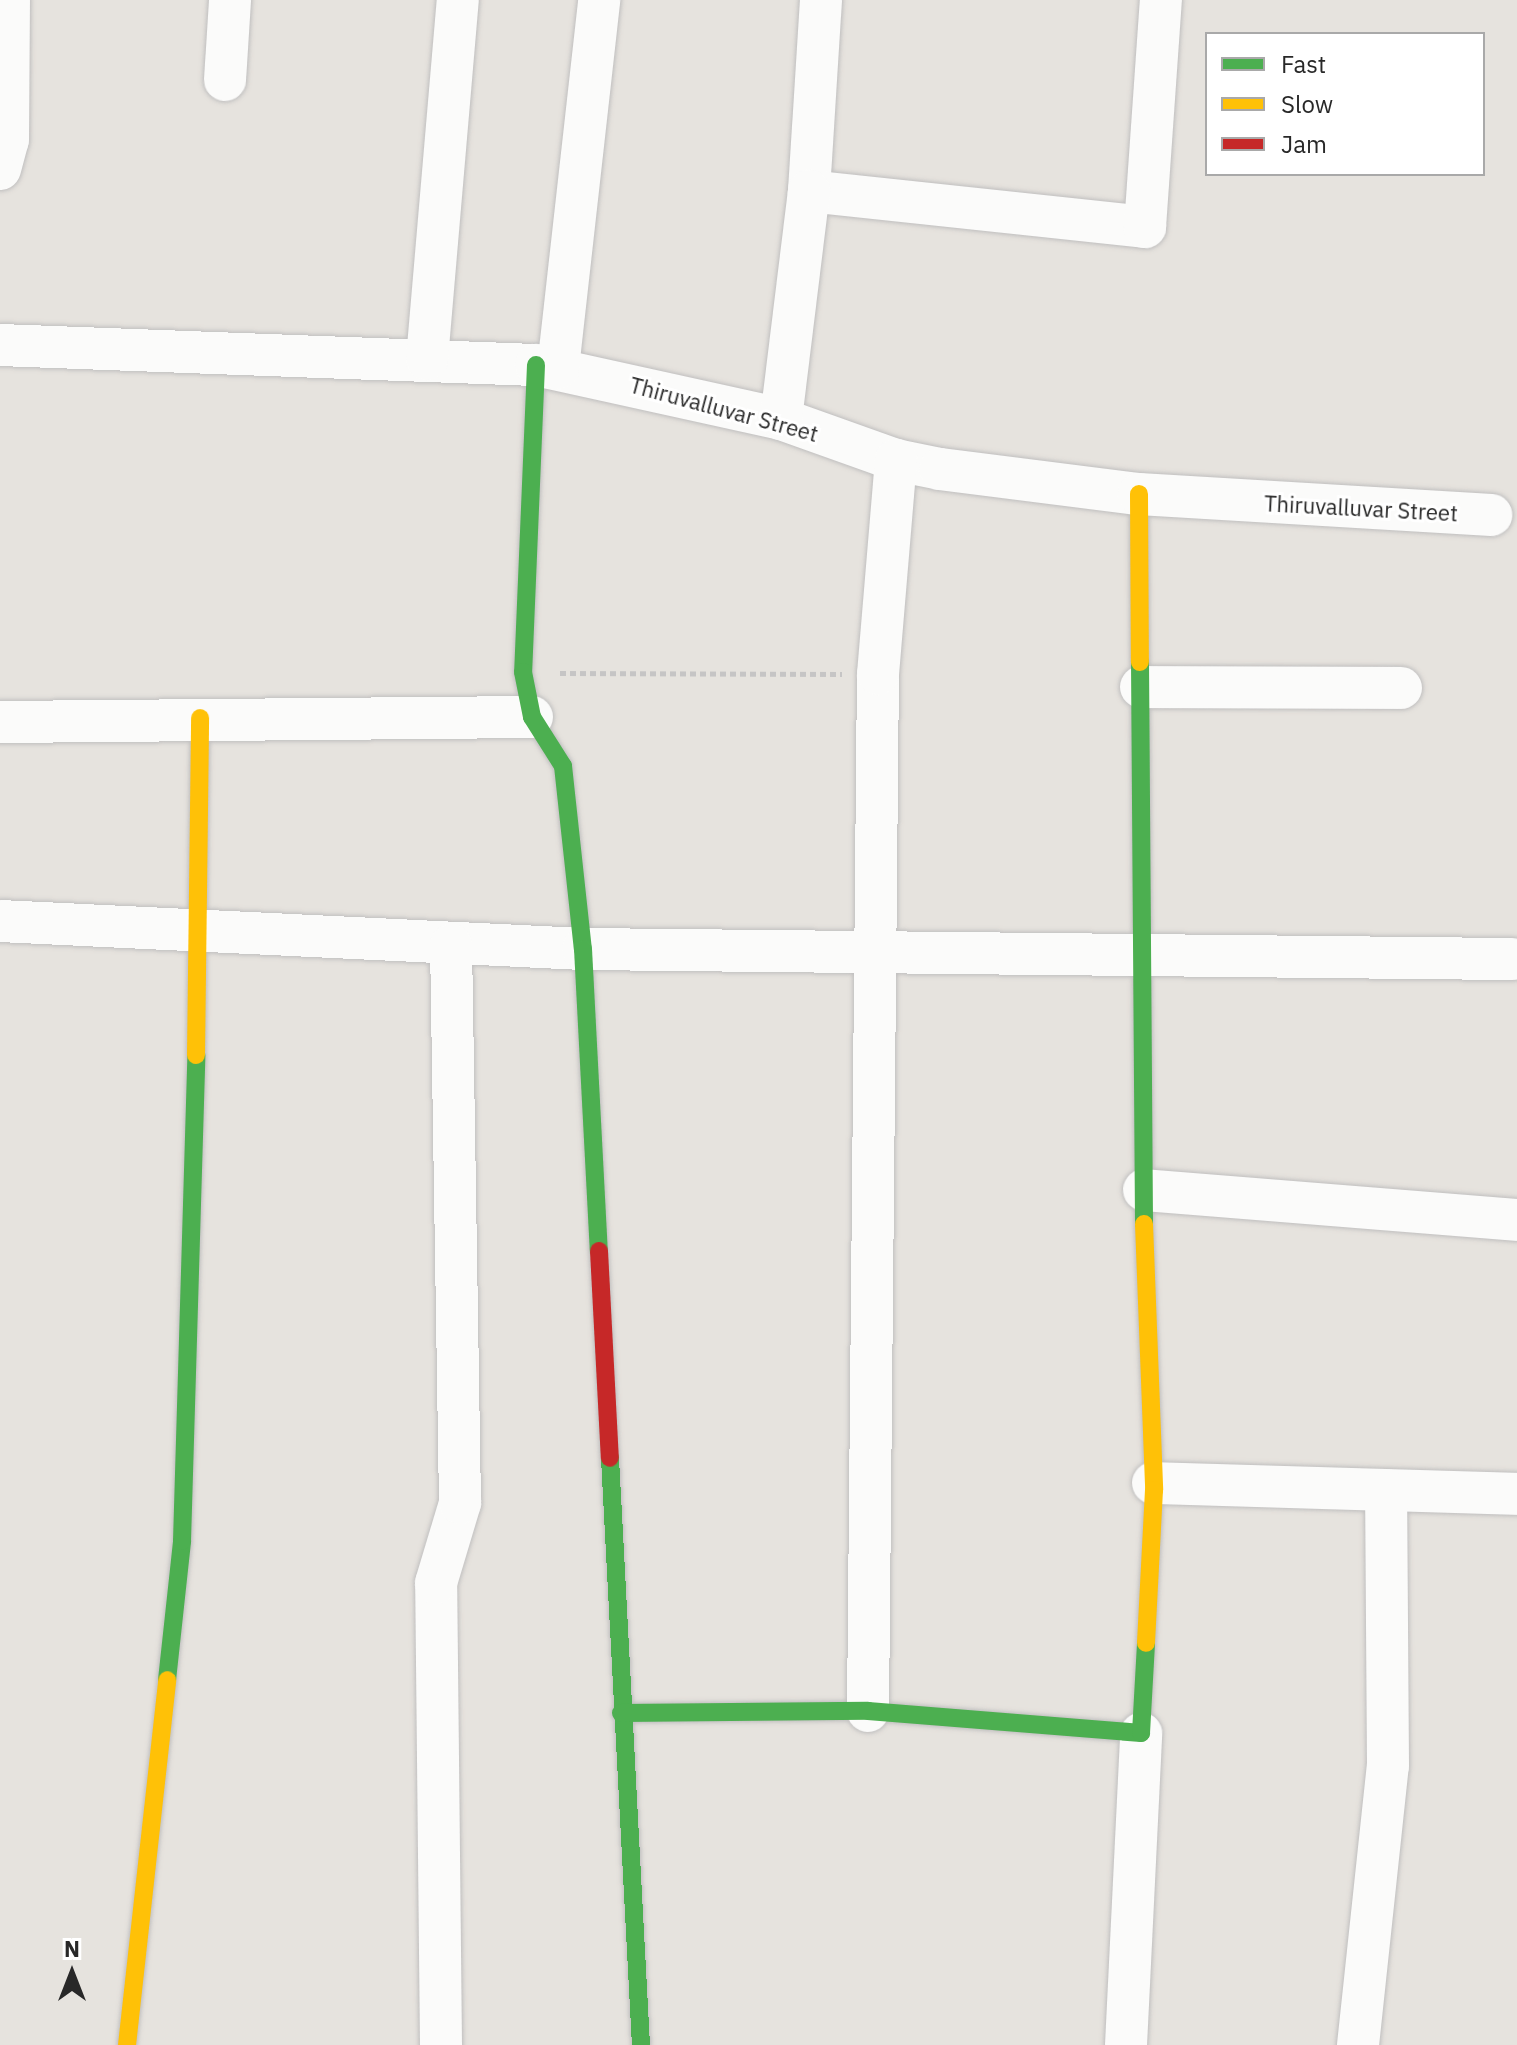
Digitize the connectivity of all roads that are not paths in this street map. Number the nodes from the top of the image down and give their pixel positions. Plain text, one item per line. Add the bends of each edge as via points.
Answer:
1 (9, 0) edge
2 (230, 0) edge
3 (458, 0) edge
4 (599, 0) edge
5 (821, 0) edge
6 (1161, 0) edge
7 (225, 80) dead end
8 (0, 169) edge
9 (809, 191) junction
10 (0, 345) edge
11 (427, 359) junction
12 (547, 367) junction
13 (781, 419) junction
14 (896, 460) junction
15 (1139, 494) junction
16 (1491, 515) dead end
17 (1141, 687) junction
18 (1401, 688) dead end
19 (532, 717) junction
20 (200, 718) junction
21 (0, 722) edge
22 (0, 921) edge
23 (200, 932) junction
24 (451, 945) junction
25 (583, 949) junction
26 (872, 954) junction
27 (1144, 956) junction
28 (1512, 959) dead end
29 (1144, 1190) junction
30 (1517, 1220) edge
31 (1153, 1483) junction
32 (1386, 1490) junction
33 (1517, 1494) edge
34 (868, 1711) junction
35 (621, 1713) junction
36 (1141, 1733) junction
37 (127, 2045) edge
38 (441, 2045) edge
39 (641, 2045) edge
40 (1126, 2045) edge
41 (1358, 2045) edge

1 - 8 street via 8,140
2 - 7 street
3 - 11 street
4 - 12 street
5 - 9 street
6 - 9 street via 1145,227
9 - 13 street
10 - 11 street, Thiruvalluvar Street
11 - 12 street, Thiruvalluvar Street
12 - 13 street, Thiruvalluvar Street
12 - 19 street via 523,672
13 - 14 street, Thiruvalluvar Street
14 - 15 street, Thiruvalluvar Street
14 - 26 street via 878,674
15 - 16 street, Thiruvalluvar Street
15 - 17 street
17 - 18 street
17 - 27 street
19 - 20 street
19 - 25 street via 563,766
20 - 21 street
20 - 23 street
22 - 23 street
23 - 24 street
23 - 37 street via 182,1541
24 - 25 street
24 - 38 street via 460,1503 436,1583
25 - 26 street
25 - 35 street
26 - 27 street
26 - 34 street
27 - 28 street
27 - 29 street
29 - 30 street
29 - 31 street
31 - 32 street
31 - 36 street
32 - 33 street
32 - 41 street via 1388,1752
34 - 35 street
34 - 36 street
35 - 39 street
36 - 40 street

